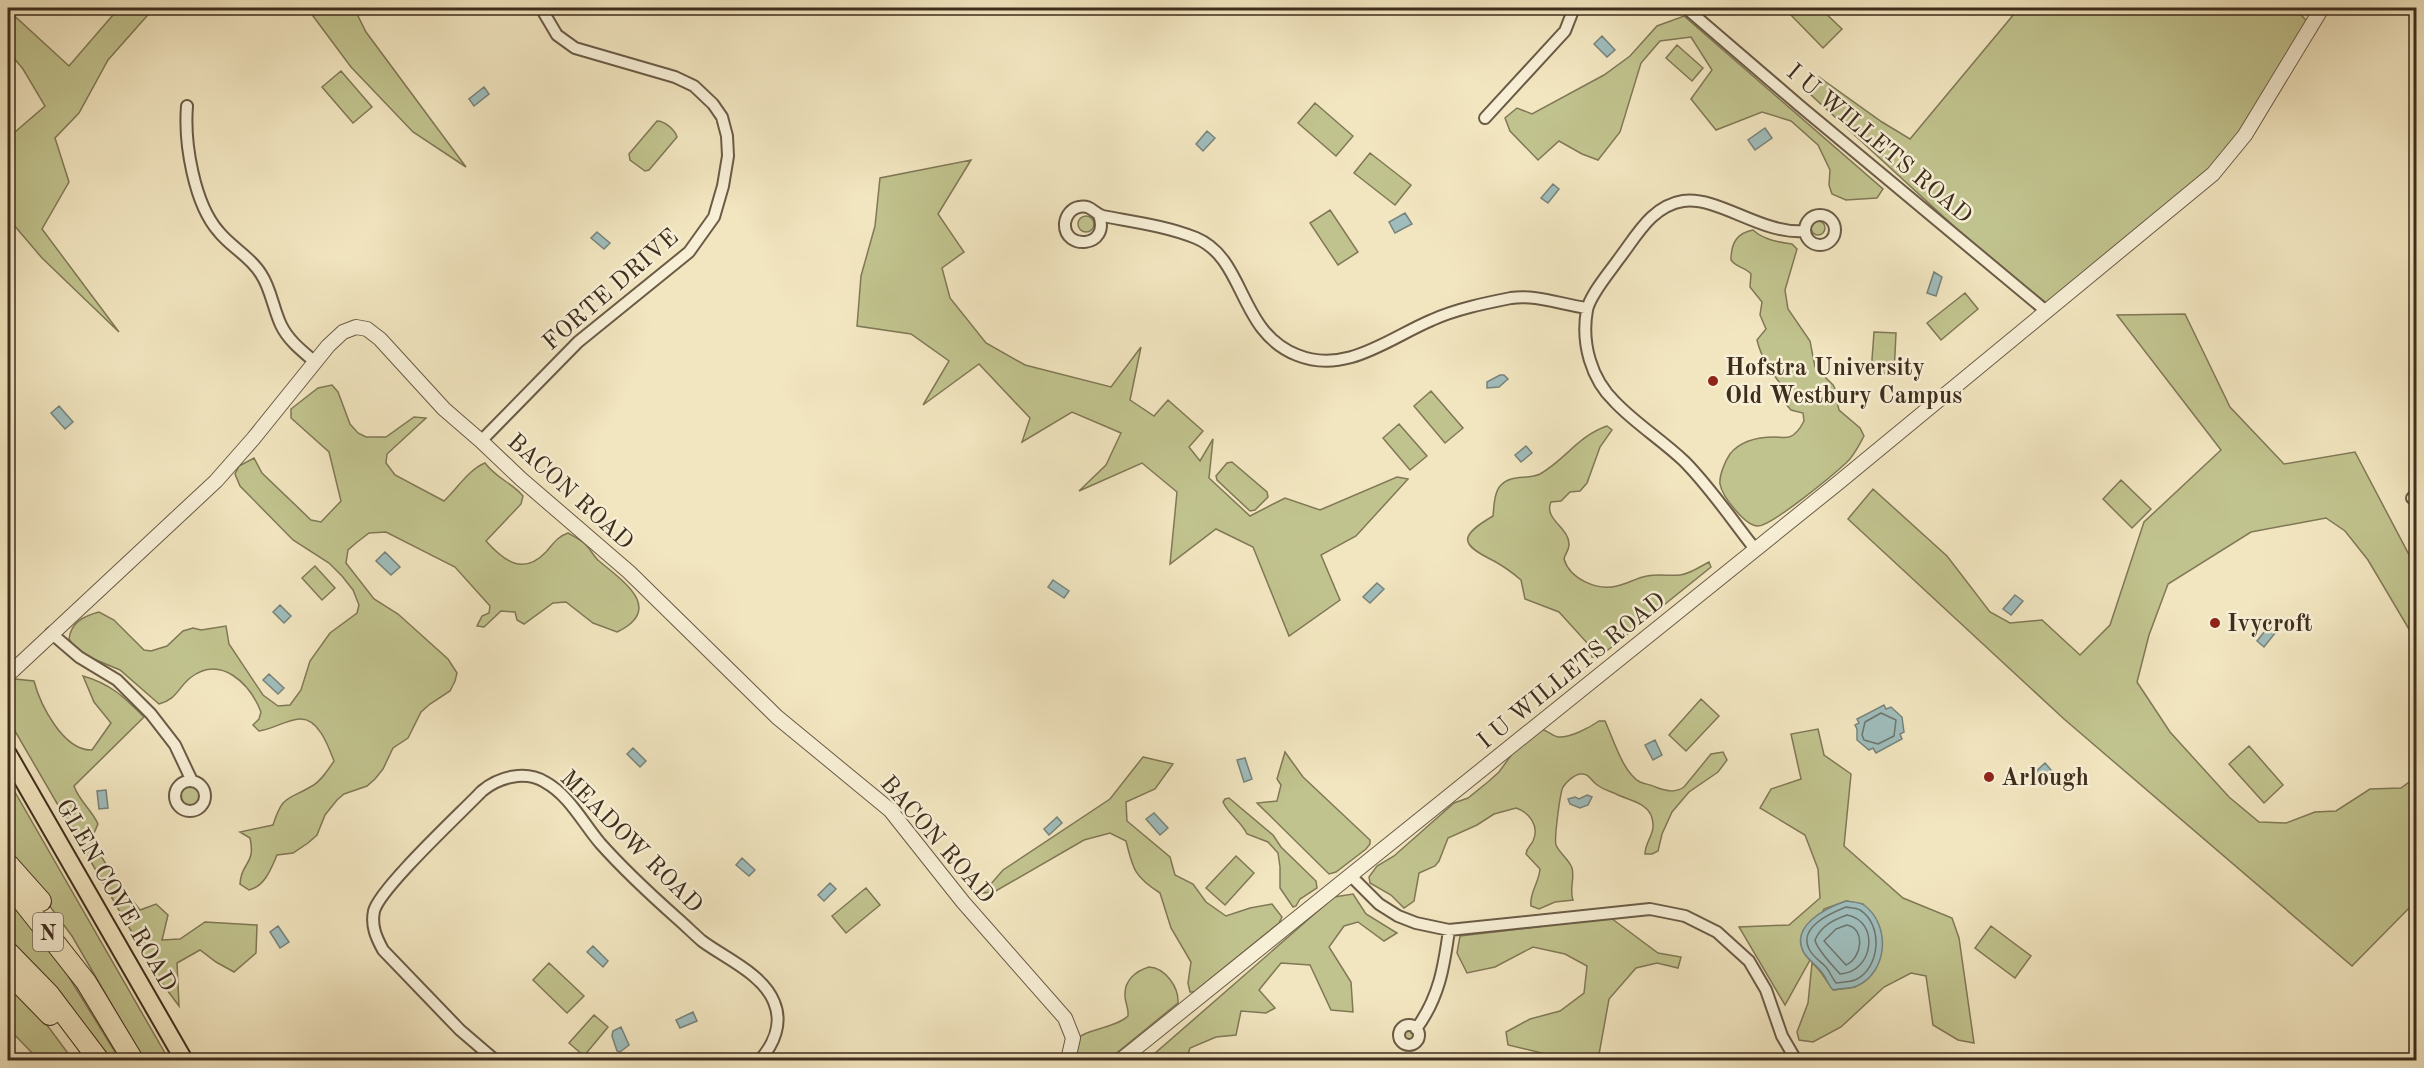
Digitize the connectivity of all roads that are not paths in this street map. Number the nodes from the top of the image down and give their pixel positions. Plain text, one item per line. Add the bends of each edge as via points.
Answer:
1 (541, 8) edge
2 (1574, 8) edge
3 (1686, 8) edge
4 (2322, 8) edge
5 (187, 106) dead end
6 (1485, 118) dead end
7 (1100, 215) dead end
8 (1805, 231) dead end
9 (1587, 308) junction
10 (2046, 311) junction
11 (315, 362) junction
12 (481, 441) junction
13 (1755, 549) junction
14 (51, 633) junction
15 (8, 675) edge
16 (8, 754) edge
17 (192, 782) dead end
18 (8, 864) edge
19 (1351, 876) junction
20 (8, 883) edge
21 (1449, 930) junction
22 (8, 952) edge
23 (8, 972) edge
24 (86, 982) junction
25 (1416, 1029) dead end
26 (86, 1060) edge
27 (99, 1060) edge
28 (133, 1060) edge
29 (184, 1060) edge
30 (495, 1060) edge
31 (760, 1060) edge
32 (1068, 1060) edge
33 (1121, 1060) edge
34 (1796, 1060) edge

1 - 12 street, FORTE DRIVE via 557,35 575,48 694,86 722,117 728,156 714,217 689,252 578,342
2 - 6 street via 1565,31
3 - 10 street, I U WILLETS ROAD
4 - 10 street, I U WILLETS ROAD via 2227,160
5 - 11 street via 188,146 207,214 218,232 248,257 262,275 281,326
7 - 9 street via 1177,231 1206,244 1225,264 1266,335 1286,350 1310,360 1355,357 1432,320 1509,298 1537,298
8 - 9 street via 1779,231 1701,202 1671,204 1651,218
9 - 13 street via 1587,349 1594,374 1603,388 1684,461
10 - 13 street, I U WILLETS ROAD
11 - 12 street, BACON ROAD via 344,332 356,327 368,329 444,409
11 - 14 street, BACON ROAD via 216,481
12 - 32 street, BACON ROAD via 629,572 777,717 890,810 963,902 1065,1018 1073,1038
13 - 19 street, I U WILLETS ROAD
14 - 15 street, BACON ROAD
14 - 17 street via 79,657 117,680 151,714 176,745
16 - 29 main road, GLEN COVE ROAD
18 - 24 highway via 55,920
19 - 21 street via 1379,904 1398,916
19 - 33 street, I U WILLETS ROAD
20 - 24 highway, N
21 - 25 street via 1440,986
21 - 34 street via 1650,909 1685,916 1717,932 1749,961
22 - 27 highway via 49,994
23 - 26 highway, N
24 - 28 highway, N
30 - 31 street, MEADOW ROAD via 460,1030 383,950 376,939 373,921 375,908 388,889 482,791 500,779 516,776 546,782 560,793 640,884 701,940 757,979 769,992 777,1013 776,1033

